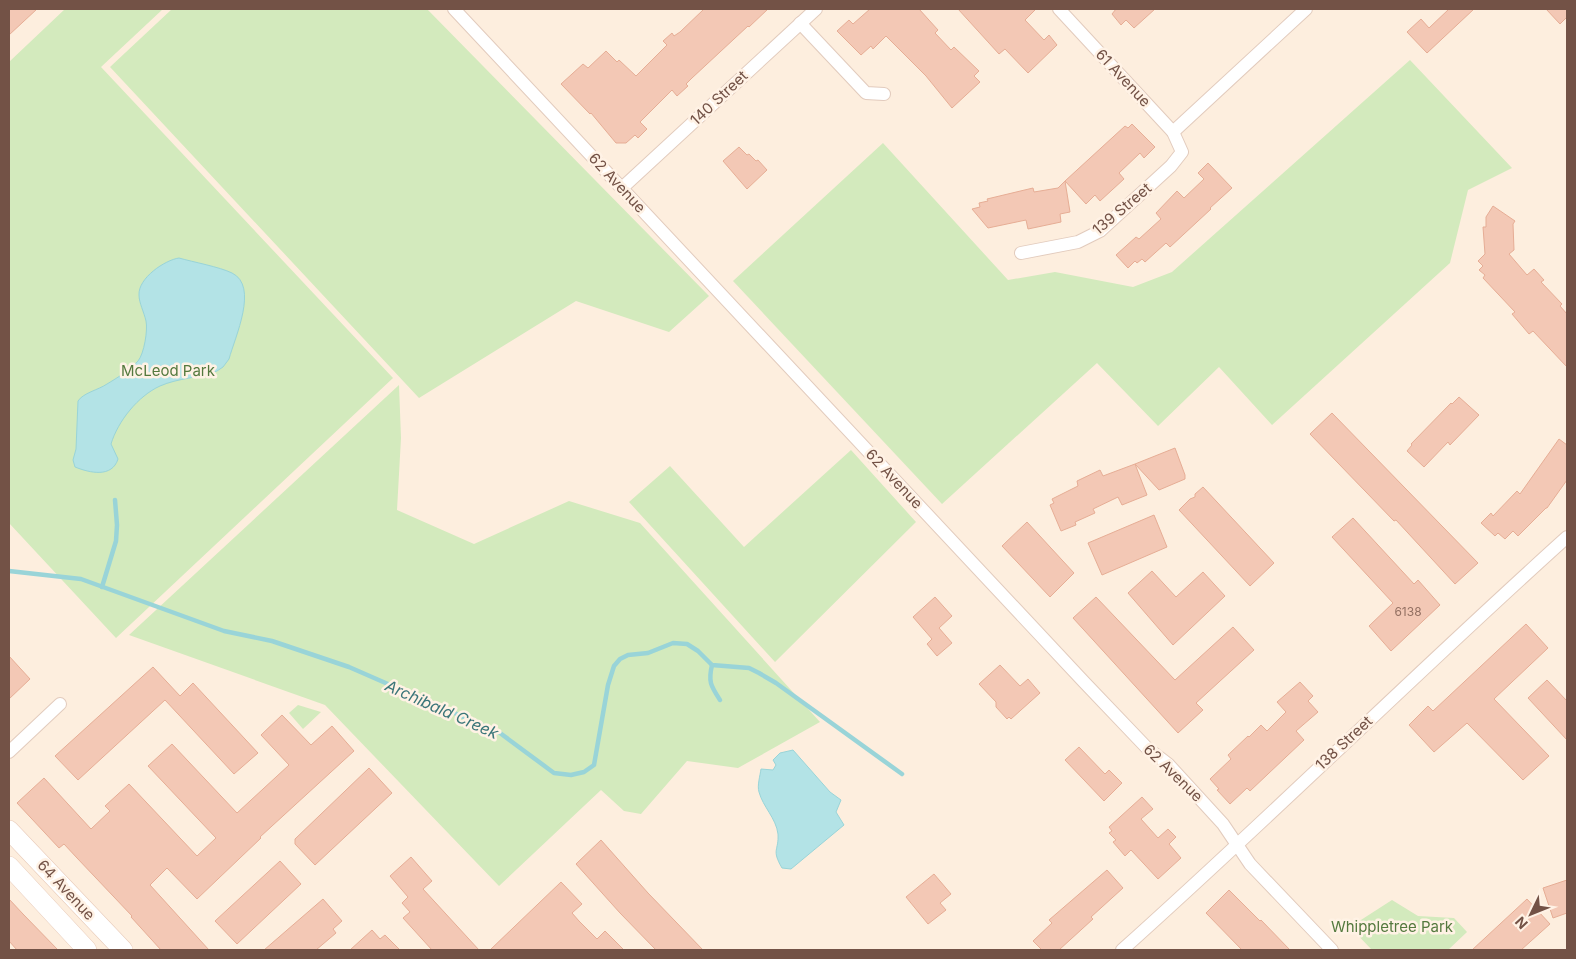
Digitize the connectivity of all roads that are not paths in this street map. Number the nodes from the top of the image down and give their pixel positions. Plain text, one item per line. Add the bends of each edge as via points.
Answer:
1 (454, 9) edge
2 (816, 9) edge
3 (1059, 9) edge
4 (1306, 9) edge
5 (800, 24) junction
6 (884, 94) dead end
7 (1173, 132) junction
8 (1182, 152) joint
9 (622, 188) junction
10 (1021, 253) dead end
11 (1567, 537) edge
12 (60, 704) dead end
13 (9, 752) edge
14 (9, 830) edge
15 (1237, 846) junction
16 (9, 866) edge
17 (87, 950) edge
18 (122, 950) edge
19 (1122, 950) edge
20 (1332, 950) edge

1 - 9 street, 62 Avenue
2 - 5 street, 140 Street
3 - 7 street, 61 Avenue
4 - 7 street
5 - 6 street via 866,93
5 - 9 street, 140 Street
7 - 8 street, 61 Avenue
8 - 10 street, 139 Street via 1100,231 1078,242
9 - 15 street, 62 Avenue via 1147,748 1174,771 1224,824
11 - 15 street, 138 Street
12 - 13 street
14 - 18 main road, 64 Avenue
15 - 19 street, 138 Street
15 - 20 street, 62 Avenue via 1250,864
16 - 17 main road, 64 Avenue

